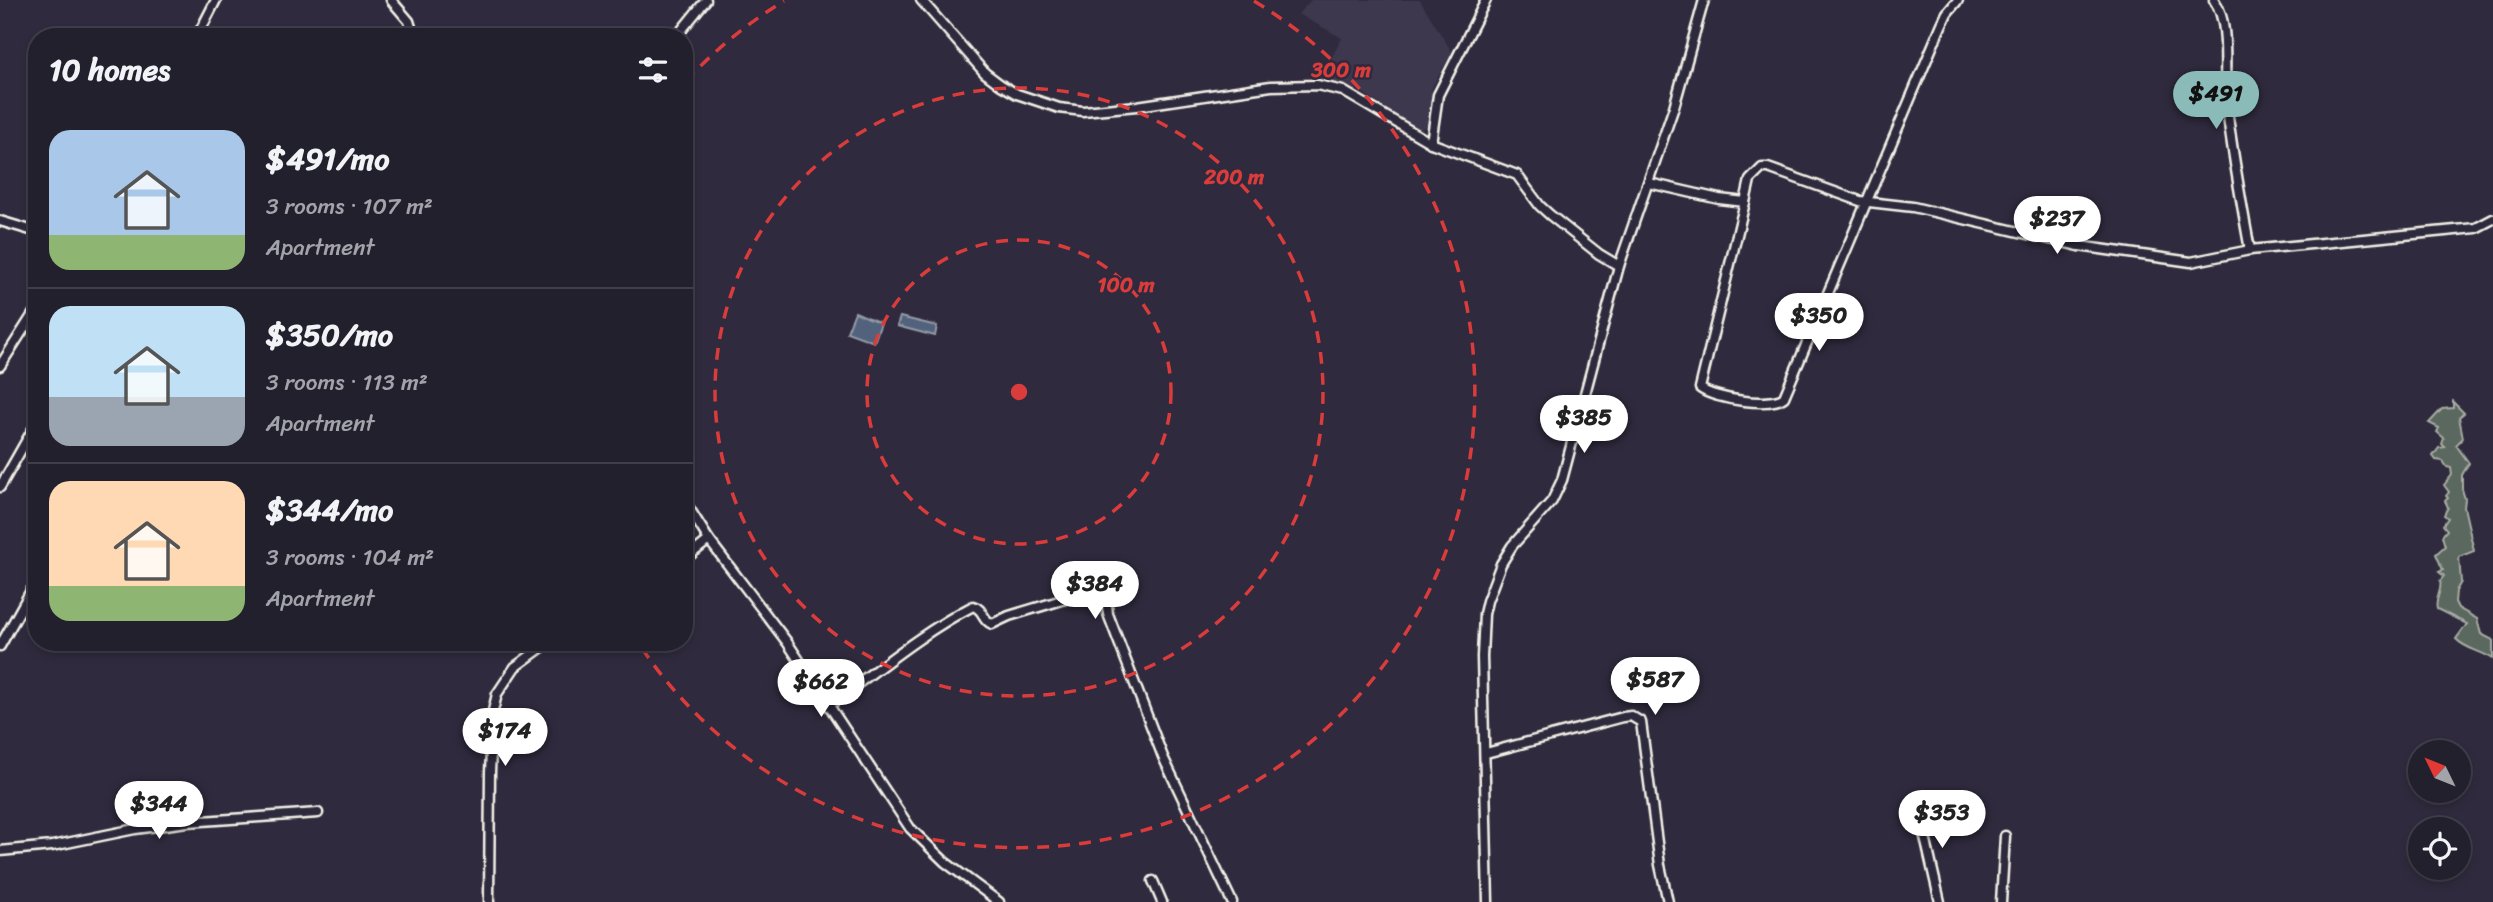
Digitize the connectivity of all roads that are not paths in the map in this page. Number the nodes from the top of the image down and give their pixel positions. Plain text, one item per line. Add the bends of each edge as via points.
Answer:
1 (216, 0) edge
2 (391, 0) edge
3 (706, 0) edge
4 (920, 0) edge
5 (1486, 0) edge
6 (1704, 0) edge
7 (1958, 0) edge
8 (2214, 0) edge
9 (202, 28) edge
10 (411, 28) edge
11 (683, 28) edge
12 (1432, 144) junction
13 (1648, 183) junction
14 (1745, 202) junction
15 (1867, 202) junction
16 (2493, 219) edge
17 (0, 221) edge
18 (28, 229) edge
19 (2250, 250) junction
20 (1619, 266) junction
21 (28, 322) edge
22 (0, 366) edge
23 (28, 438) edge
24 (0, 487) edge
25 (693, 514) edge
26 (709, 540) junction
27 (693, 553) edge
28 (28, 596) edge
29 (0, 646) edge
30 (536, 651) edge
31 (829, 705) junction
32 (1486, 753) junction
33 (1918, 807) dead end
34 (318, 813) dead end
35 (2005, 836) dead end
36 (0, 851) edge
37 (1153, 881) dead end
38 (489, 902) edge
39 (999, 902) edge
40 (1162, 902) edge
41 (1233, 902) edge
42 (1488, 902) edge
43 (1668, 902) edge
44 (1940, 902) edge
45 (2001, 902) edge

1 - 9 street
2 - 10 street
3 - 11 street
4 - 12 street via 985,73 1017,94 1059,108 1101,110 1271,86 1317,85 1343,91
5 - 12 street via 1438,95
6 - 13 street
7 - 15 street via 1941,26
8 - 19 street via 2223,24 2226,98
12 - 20 street via 1517,175 1550,215
13 - 14 street
13 - 20 street
14 - 15 street via 1750,180 1762,168
14 - 15 street via 1700,388 1709,394 1773,403 1784,397
15 - 19 street via 1913,207 2079,246 2172,260 2203,261
16 - 19 street via 2476,228
17 - 18 street
20 - 32 street via 1562,480 1552,501 1512,546 1487,601 1482,657
21 - 22 street
23 - 24 street
25 - 26 street
26 - 27 street
26 - 31 street
28 - 29 street
30 - 38 street via 514,667 495,702
31 - 39 street via 918,837
31 - 41 street via 914,642 973,606 992,624 1102,588 1157,745
32 - 42 street
32 - 43 street via 1623,717 1641,722
33 - 44 street
34 - 36 street via 187,822
35 - 45 street
37 - 40 street

